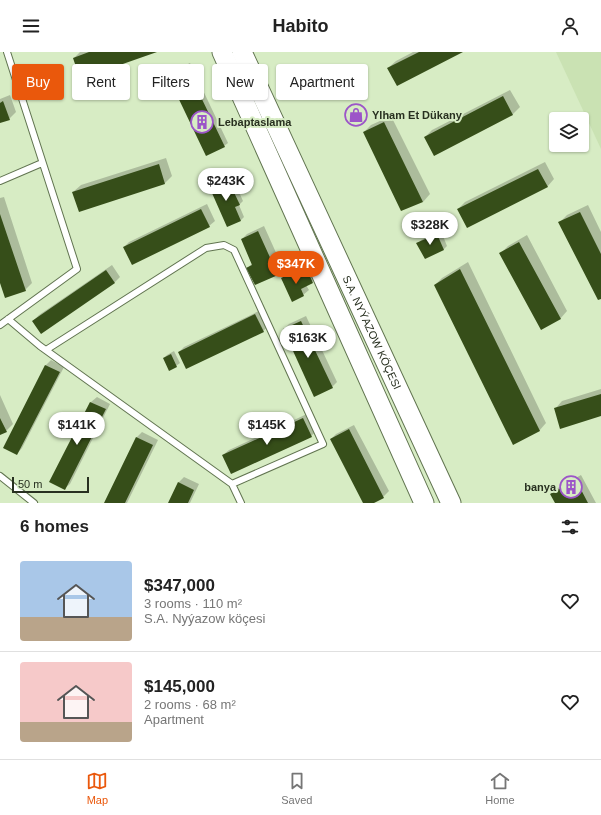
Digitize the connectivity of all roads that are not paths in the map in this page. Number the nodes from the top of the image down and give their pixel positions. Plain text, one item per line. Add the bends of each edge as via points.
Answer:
1 (6, 52) edge
2 (222, 52) edge
3 (242, 52) edge
4 (42, 163) junction
5 (0, 181) edge
6 (2, 321) edge
7 (46, 350) junction
8 (0, 476) edge
9 (232, 484) junction
10 (34, 503) edge
11 (241, 503) edge
12 (424, 503) edge
13 (451, 503) edge

1 - 4 lane
2 - 12 main road, S.A. NYÝAZOW KÖÇESI
3 - 13 main road, S.A. NYÝAZOW KÖÇESI
4 - 5 lane
4 - 6 lane via 77,269
6 - 7 lane
7 - 9 lane
7 - 9 lane via 206,248 224,245 234,250 323,444
8 - 10 lane
9 - 11 lane

